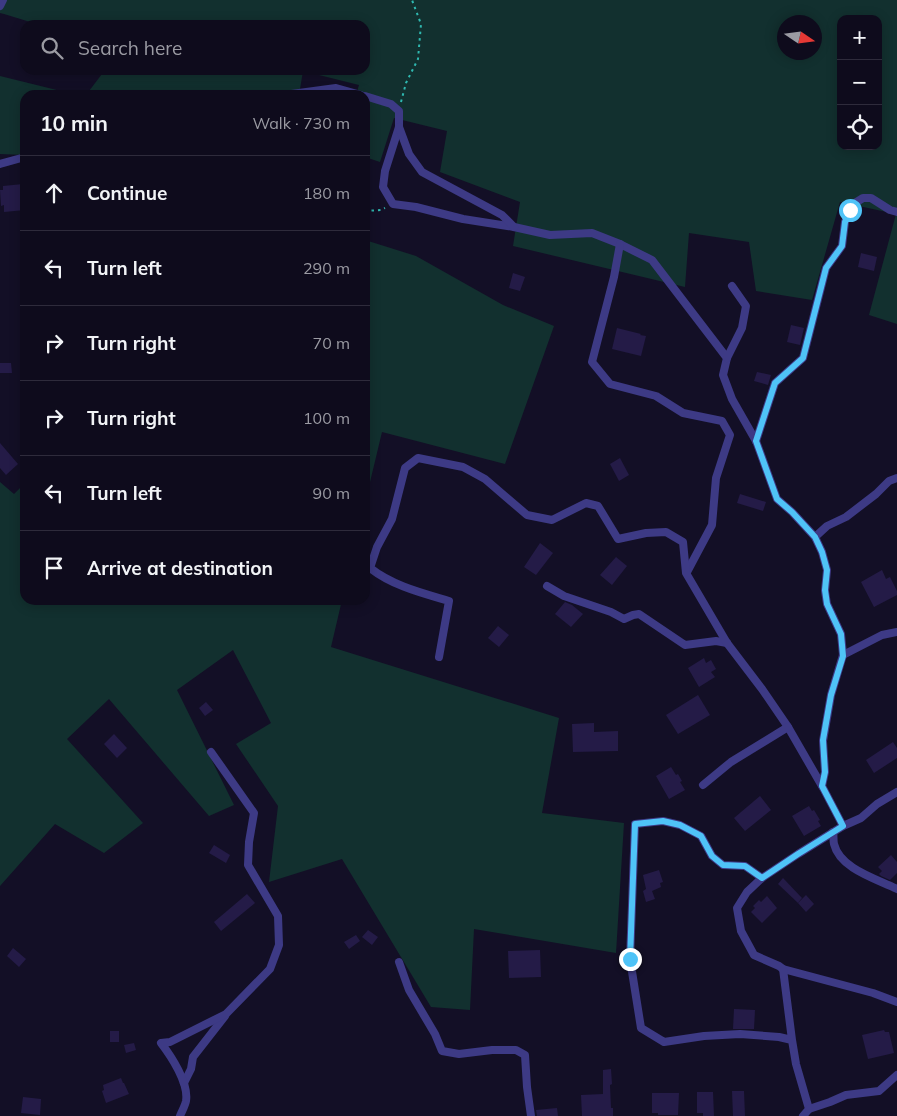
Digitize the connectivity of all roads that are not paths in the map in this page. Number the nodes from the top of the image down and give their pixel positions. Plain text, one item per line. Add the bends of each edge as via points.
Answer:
1 (3, 0) edge
2 (0, 6) edge
3 (321, 90) edge
4 (343, 90) edge
5 (370, 98) edge
6 (399, 127) junction
7 (20, 158) edge
8 (0, 164) edge
9 (897, 212) edge
10 (514, 227) junction
11 (620, 244) junction
12 (732, 286) dead end
13 (727, 358) junction
14 (756, 441) junction
15 (897, 478) edge
16 (815, 537) junction
17 (686, 573) junction
18 (547, 586) dead end
19 (897, 632) edge
20 (727, 643) junction
21 (843, 656) junction
22 (439, 657) dead end
23 (788, 728) junction
24 (211, 752) dead end
25 (703, 785) dead end
26 (822, 786) junction
27 (897, 792) edge
28 (843, 826) junction
29 (834, 832) junction
30 (762, 878) junction
31 (897, 889) edge
32 (399, 962) dead end
33 (783, 969) junction
34 (897, 1002) edge
35 (226, 1014) junction
36 (792, 1040) junction
37 (897, 1075) edge
38 (184, 1084) junction
39 (809, 1109) junction
40 (180, 1116) edge
41 (531, 1116) edge
42 (803, 1116) edge

1 - 2 street
3 - 4 street
5 - 6 street via 391,104 399,112
6 - 10 street via 409,154 422,172 502,215
6 - 10 street via 383,186 394,204
7 - 8 street
9 - 14 street via 871,198 863,198 850,210 842,246 826,268 803,358 775,383
10 - 11 street via 550,235 592,233
11 - 13 street via 652,260
11 - 17 street via 592,362 610,384 656,396 683,413 722,421 730,435 716,478 712,525
12 - 13 street via 746,306 742,328
13 - 14 street via 723,376
14 - 16 street via 777,499
15 - 16 street
16 - 21 street via 827,570 827,604 841,634
17 - 20 street
17 - 22 street via 683,542 666,532 618,540 598,506 586,503 552,520 527,515 485,479 463,467 418,458 405,468 392,519 370,568 381,577 449,601
18 - 20 street via 624,620 639,614 686,645 716,641
19 - 21 street via 882,635
20 - 23 street
21 - 26 street via 831,695 823,740 825,772
23 - 25 street via 731,762
23 - 26 street
24 - 35 street via 254,813 248,865 278,916 279,945 270,969
26 - 28 street
27 - 28 street via 861,818
28 - 29 street
29 - 30 street
29 - 31 street via 838,853 847,864
30 - 33 street via 747,892 737,908 741,931 754,955
30 - 36 street via 745,866 723,865 712,856 701,836 680,825 663,821 635,824 630,959 641,1028 664,1042 740,1034
32 - 41 street via 409,990 442,1051 459,1054 516,1050 525,1055
33 - 34 street
33 - 36 street
35 - 38 street via 193,1057
35 - 38 street via 170,1042 161,1043
36 - 39 street
37 - 39 street via 879,1091 846,1095
38 - 40 street via 186,1100
39 - 42 street

